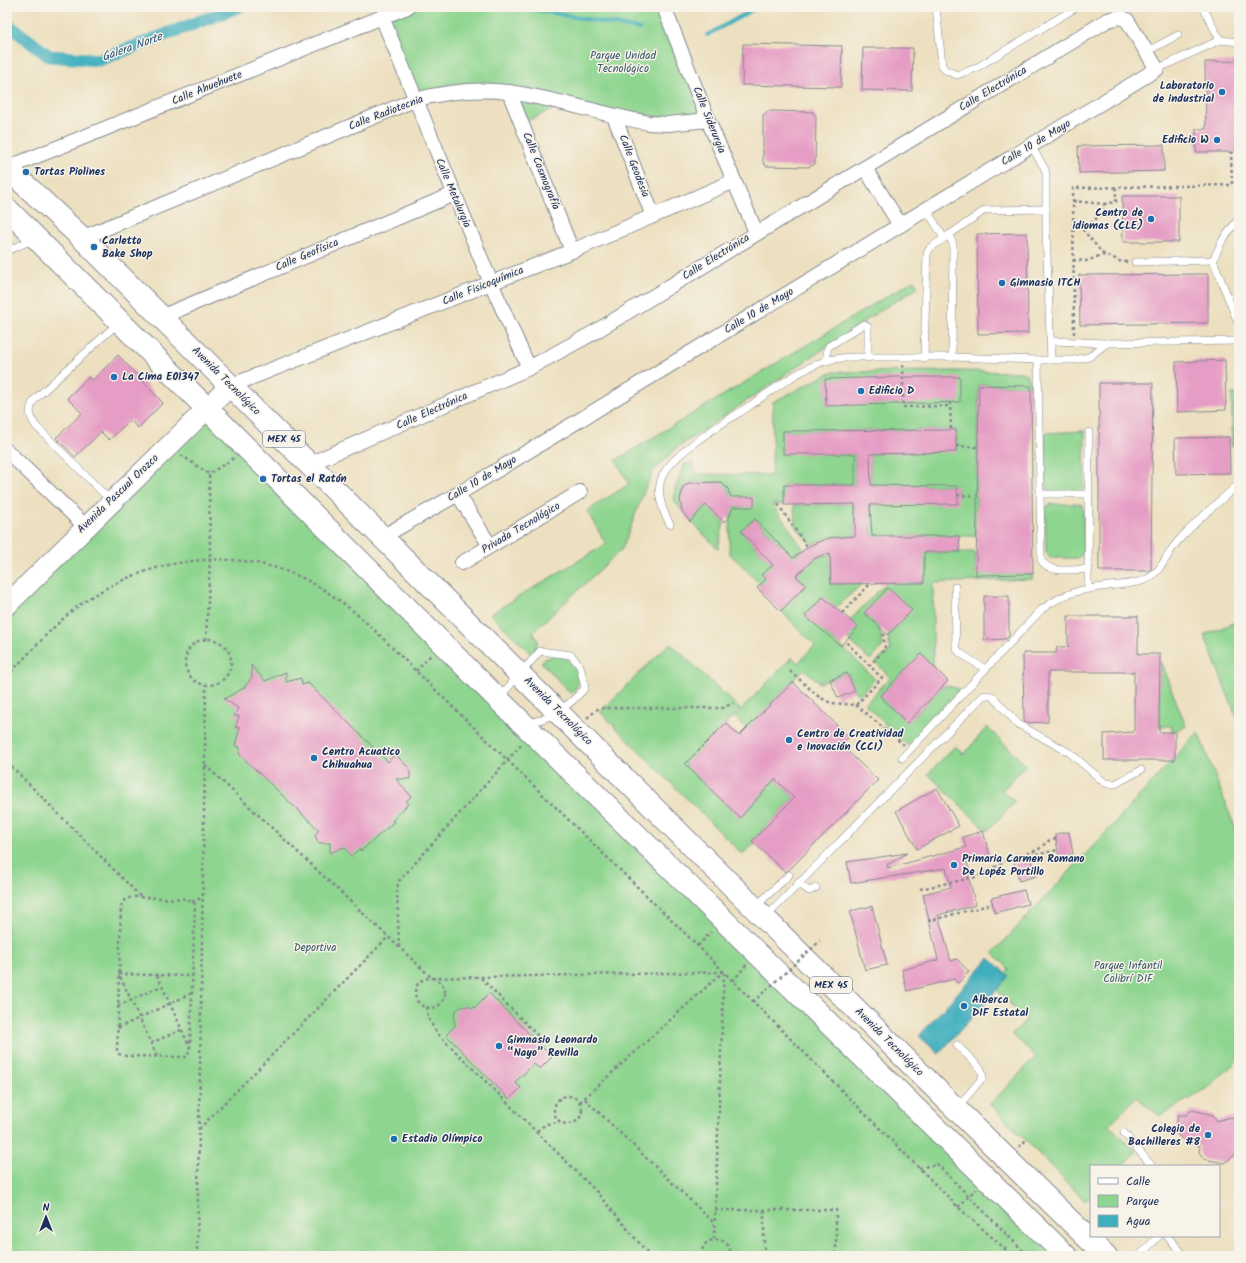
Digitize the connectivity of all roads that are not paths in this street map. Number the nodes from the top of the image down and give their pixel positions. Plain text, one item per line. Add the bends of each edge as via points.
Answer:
1 (407, 7) edge
2 (664, 7) edge
3 (936, 7) edge
4 (1078, 7) edge
5 (1203, 7) edge
6 (382, 17) junction
7 (1178, 34) dead end
8 (1220, 40) junction
9 (1239, 42) edge
10 (1146, 52) junction
11 (1157, 69) junction
12 (509, 92) junction
13 (414, 100) junction
14 (614, 116) junction
15 (708, 120) junction
16 (1031, 146) junction
17 (7, 168) edge
18 (865, 168) junction
19 (734, 180) junction
20 (454, 194) junction
21 (7, 209) edge
22 (1046, 209) junction
23 (926, 210) junction
24 (653, 216) junction
25 (1239, 218) edge
26 (900, 225) junction
27 (756, 232) junction
28 (946, 237) junction
29 (36, 238) junction
30 (82, 238) junction
31 (7, 251) edge
32 (572, 251) junction
33 (1213, 260) junction
34 (1134, 262) road end
35 (491, 283) junction
36 (161, 317) junction
37 (120, 321) junction
38 (1239, 325) edge
39 (1051, 341) junction
40 (1239, 341) edge
41 (1107, 343) junction
42 (952, 357) junction
43 (868, 358) junction
44 (924, 358) junction
45 (1038, 360) junction
46 (1051, 360) junction
47 (827, 361) junction
48 (528, 368) junction
49 (230, 386) junction
50 (206, 408) junction
51 (1089, 432) dead end
52 (7, 451) edge
53 (309, 464) junction
54 (1239, 484) edge
55 (580, 492) dead end
56 (458, 494) junction
57 (1040, 494) junction
58 (1089, 494) junction
59 (111, 501) junction
60 (670, 524) dead end
61 (85, 526) junction
62 (382, 537) junction
63 (490, 546) junction
64 (462, 564) dead end
65 (1088, 569) junction
66 (955, 587) dead end
67 (1088, 589) junction
68 (7, 604) edge
69 (985, 669) junction
70 (520, 674) junction
71 (498, 699) junction
72 (558, 711) junction
73 (528, 728) junction
74 (902, 758) dead end
75 (1142, 770) dead end
76 (788, 875) dead end
77 (798, 883) junction
78 (816, 888) dead end
79 (759, 913) junction
80 (957, 1045) dead end
81 (956, 1109) junction
82 (1124, 1133) dead end
83 (1151, 1165) edge
84 (1158, 1237) edge
85 (1168, 1237) edge
86 (1066, 1256) edge
87 (1106, 1256) edge
88 (1139, 1256) edge
89 (1185, 1256) edge

1 - 6 street, Calle Ahuehuete
2 - 15 street, Calle Siderurgia
3 - 4 lane via 942,65 945,70 958,75 976,68
5 - 8 lane
6 - 13 street, Calle Metalurgia
6 - 17 street, Calle Ahuehuete
7 - 10 lane
8 - 9 lane
8 - 11 lane
10 - 11 street
10 - 18 street, Calle Electrónica via 1126,19 1116,17 1108,20
11 - 16 street, Calle 10 de Mayo
12 - 13 street, Calle Radiotecnia via 446,92
12 - 14 street, Calle Radiotecnia
12 - 32 street, Calle Cosmografía
13 - 20 street, Calle Metalurgia
13 - 30 street, Calle Radiotecnia
14 - 15 street, Calle Radiotecnia via 658,124
14 - 24 street, Calle Geodesia
15 - 19 street, Calle Siderurgia
16 - 22 lane via 1045,169
16 - 23 street, Calle 10 de Mayo
17 - 30 main road, Avenida Tecnológico / MEX 45
18 - 26 street
18 - 27 street, Calle Electrónica
19 - 24 street, Calle Fisicoquímica
19 - 27 street, Calle Siderurgia
20 - 35 street, Calle Metalurgia
20 - 36 street, Calle Geofísica
21 - 29 main road, MEX 45
22 - 28 lane via 986,210
22 - 39 lane
23 - 26 street, Calle 10 de Mayo
23 - 28 lane
24 - 32 street, Calle Fisicoquímica
25 - 33 lane via 1222,241
26 - 56 street, Calle 10 de Mayo
27 - 48 street, Calle Electrónica via 599,329
28 - 42 lane via 953,244
28 - 44 lane via 930,248 927,254
29 - 31 lane
29 - 37 main road, MEX 45
30 - 36 main road, Avenida Tecnológico / MEX 45
32 - 35 street, Calle Fisicoquímica
33 - 34 lane
33 - 38 lane
35 - 48 street, Calle Metalurgia
35 - 49 street, Calle Fisicoquímica
36 - 49 main road, Avenida Tecnológico / MEX 45
37 - 50 main road, MEX 45
37 - 59 lane via 35,399 29,413 36,426
39 - 41 lane
39 - 46 lane
40 - 41 lane
41 - 46 lane via 1089,357
42 - 44 lane
42 - 45 lane
43 - 44 lane
43 - 47 lane
43 - 47 lane via 868,327 864,324 829,346
45 - 46 lane
45 - 57 lane
47 - 60 lane via 798,374 711,430 672,463 663,476 660,490 662,508
48 - 53 street, Calle Electrónica
49 - 50 main road, Avenida Pascual Orozco
49 - 53 main road, Avenida Tecnológico / MEX 45
50 - 59 main road, Avenida Pascual Orozco
50 - 71 main road, MEX 45
51 - 58 lane
52 - 61 street
53 - 62 main road, Avenida Tecnológico / MEX 45
54 - 67 lane via 1178,541 1160,569 1153,575 1133,583
55 - 63 street, Privada Tecnológico
56 - 62 street, Calle 10 de Mayo
56 - 63 street
57 - 58 lane
57 - 65 lane via 1041,560 1044,565 1052,569
58 - 65 lane
59 - 61 main road, Avenida Pascual Orozco
61 - 68 main road, Avenida Pascual Orozco
62 - 70 main road, Avenida Tecnológico / MEX 45
63 - 64 street, Privada Tecnológico
65 - 67 lane
66 - 69 lane via 956,648
67 - 69 lane via 1055,599 1041,610
69 - 74 lane
70 - 71 lane
70 - 72 main road, Avenida Tecnológico / MEX 45
70 - 72 lane via 540,650 571,655 580,666 585,688 576,699
71 - 73 main road, MEX 45
72 - 73 lane
72 - 79 main road, Avenida Tecnológico / MEX 45
73 - 86 main road, MEX 45
75 - 77 lane via 1115,784 1105,783 1070,753 1018,724 992,696 984,695
76 - 79 lane
77 - 78 lane via 809,891
77 - 79 lane
79 - 81 main road, Avenida Tecnológico / MEX 45
80 - 81 lane via 981,1069 983,1078
81 - 87 main road, Avenida Tecnológico / MEX 45
82 - 83 lane
84 - 88 lane
85 - 89 lane

